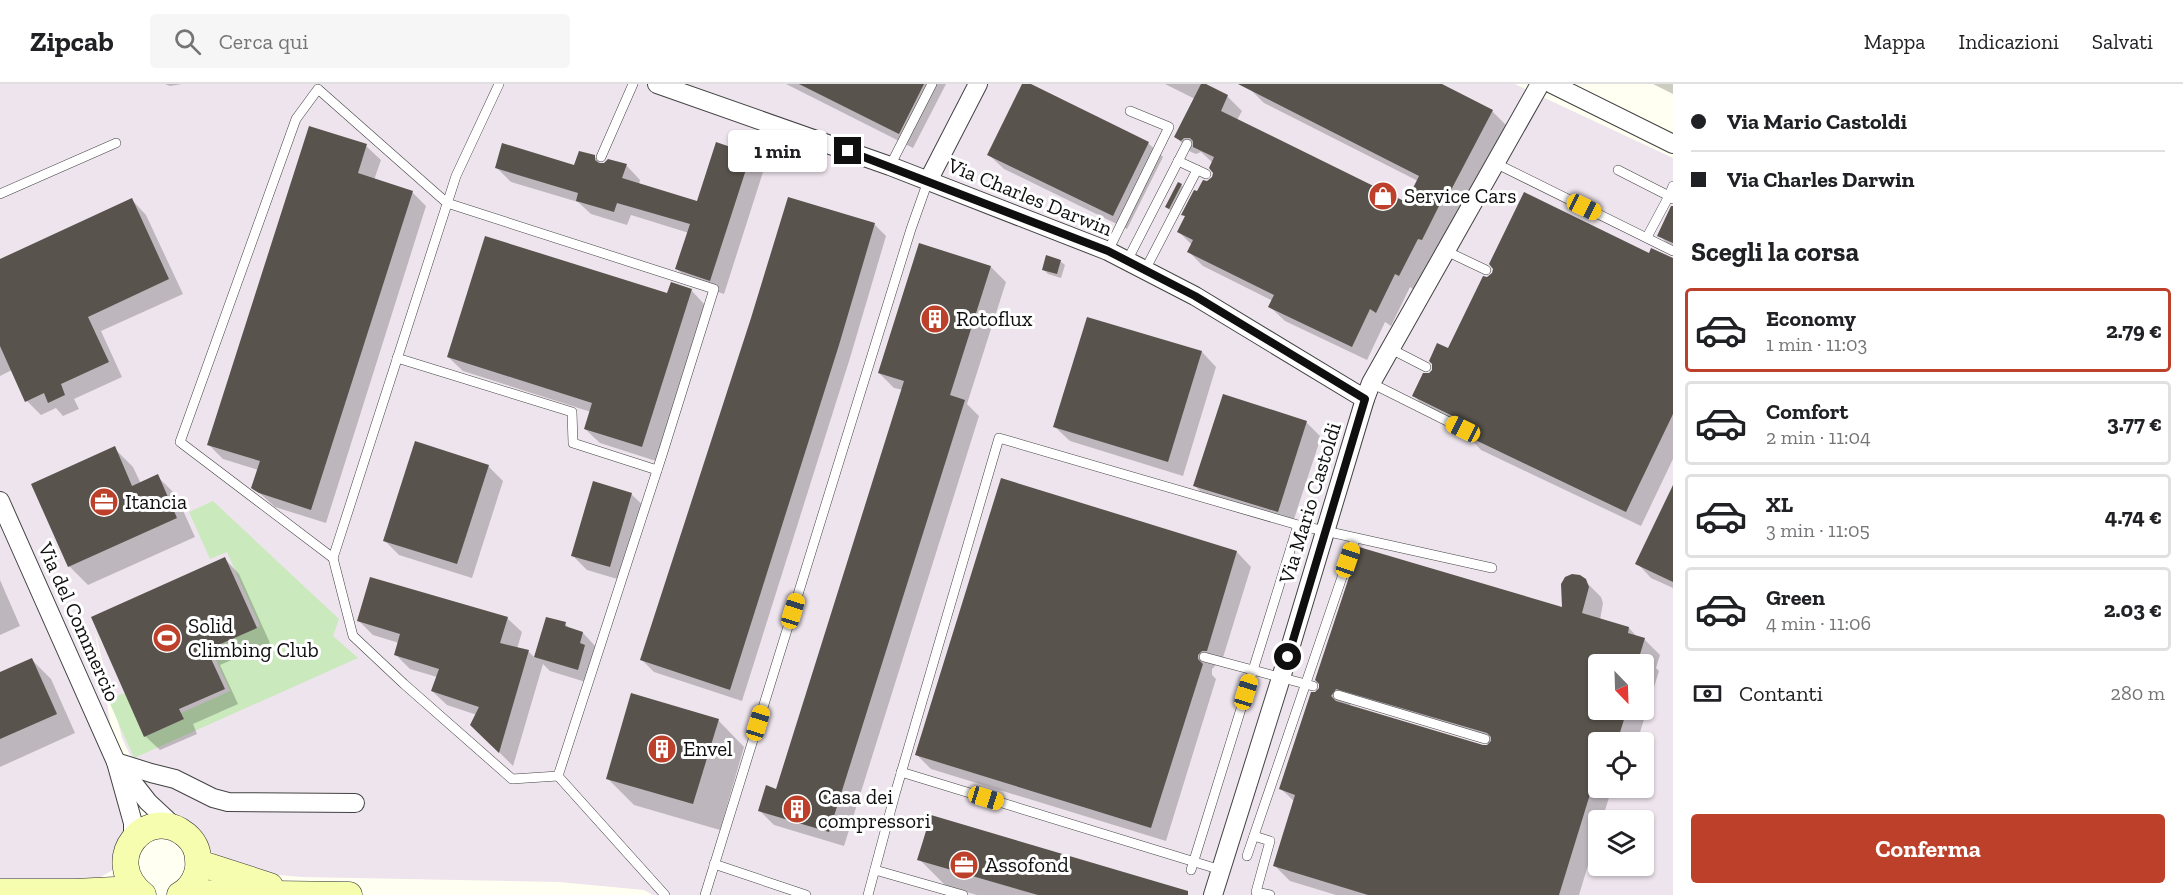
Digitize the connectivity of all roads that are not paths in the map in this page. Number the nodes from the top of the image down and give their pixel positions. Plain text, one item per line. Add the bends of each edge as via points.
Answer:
1 (499, 84) edge
2 (633, 84) edge
3 (657, 84) edge
4 (932, 84) edge
5 (978, 84) edge
6 (1540, 84) edge
7 (1551, 84) edge
8 (1130, 111) dead end
9 (116, 143) dead end
10 (1187, 144) dead end
11 (1673, 144) edge
12 (601, 157) dead end
13 (1178, 161) junction
14 (1495, 163) junction
15 (890, 166) junction
16 (1618, 170) dead end
17 (928, 181) junction
18 (1673, 186) edge
19 (0, 194) edge
20 (1671, 197) edge
21 (447, 203) junction
22 (1647, 237) junction
23 (1108, 251) junction
24 (1446, 251) junction
25 (1673, 251) edge
26 (1127, 261) junction
27 (1145, 270) junction
28 (1486, 270) dead end
29 (1391, 349) junction
30 (397, 358) junction
31 (1425, 367) dead end
32 (1368, 391) junction
33 (1463, 429) dead end
34 (657, 470) junction
35 (0, 501) edge
36 (1298, 525) junction
37 (1325, 532) junction
38 (1355, 539) junction
39 (333, 558) junction
40 (1492, 568) dead end
41 (954, 590) junction
42 (966, 593) dead end
43 (1204, 657) dead end
44 (1253, 670) junction
45 (1281, 678) junction
46 (1309, 685) junction
47 (1338, 695) dead end
48 (1485, 739) dead end
49 (116, 762) junction
50 (902, 772) junction
51 (558, 776) junction
52 (355, 803) dead end
53 (178, 830) junction
54 (1254, 836) junction
55 (133, 840) junction
56 (1247, 856) dead end
57 (199, 863) junction
58 (714, 864) junction
59 (1193, 866) junction
60 (875, 870) junction
61 (1221, 870) junction
62 (135, 885) edge
63 (0, 892) edge
64 (182, 894) edge
65 (293, 894) edge
66 (349, 895) edge
67 (665, 895) edge
68 (705, 895) edge
69 (806, 895) edge
70 (868, 895) edge
71 (963, 895) edge
72 (1213, 895) edge
73 (1270, 895) edge

1 - 21 lane
2 - 12 lane
3 - 15 street, Via Charles Darwin
4 - 15 lane
5 - 17 street
6 - 14 street, Via Mario Castoldi
7 - 11 street
8 - 23 lane via 1169,127
9 - 19 lane
10 - 13 lane
13 - 26 lane
13 - 27 lane via 1201,172
14 - 22 lane
14 - 24 street, Via Mario Castoldi
15 - 17 street, Via Charles Darwin
16 - 20 lane
17 - 23 street, Via Charles Darwin
17 - 58 lane
18 - 20 lane
20 - 22 lane
21 - 30 lane
21 - 34 lane via 714,289
21 - 39 lane via 318,89 296,119 180,442
22 - 25 lane
23 - 26 street, Via Charles Darwin
24 - 28 lane
24 - 29 street, Via Mario Castoldi
26 - 27 street, Via Charles Darwin
27 - 32 street, Via Charles Darwin
29 - 31 lane
29 - 32 street, Via Mario Castoldi
30 - 34 lane via 572,412 573,443
30 - 39 lane
32 - 33 lane
32 - 37 street, Via Mario Castoldi
34 - 51 lane
35 - 49 street, Via del Commercio
36 - 37 lane
36 - 41 lane via 999,438
36 - 44 lane
37 - 38 lane
37 - 45 street, Via Mario Castoldi
38 - 40 lane
38 - 46 lane
39 - 51 lane via 353,636 512,779
41 - 42 lane
41 - 50 lane
43 - 44 lane
44 - 45 lane
44 - 59 lane
45 - 46 lane
45 - 61 street, Via Mario Castoldi
46 - 54 lane
47 - 48 lane
49 - 52 street via 175,778 228,802
49 - 53 street, Via del Commercio via 148,802
49 - 55 street, Via del Commercio via 132,815
50 - 59 lane
50 - 60 lane
51 - 67 lane
53 - 55 street via 153,827
53 - 57 street via 193,843
54 - 56 lane
54 - 73 lane via 1270,842 1256,892
55 - 62 street via 127,851
57 - 64 street via 192,885
57 - 65 street
58 - 68 lane
58 - 69 lane
59 - 61 lane
60 - 70 lane
60 - 71 lane
61 - 72 street, Via Mario Castoldi
62 - 63 street
64 - 65 street
65 - 66 street

